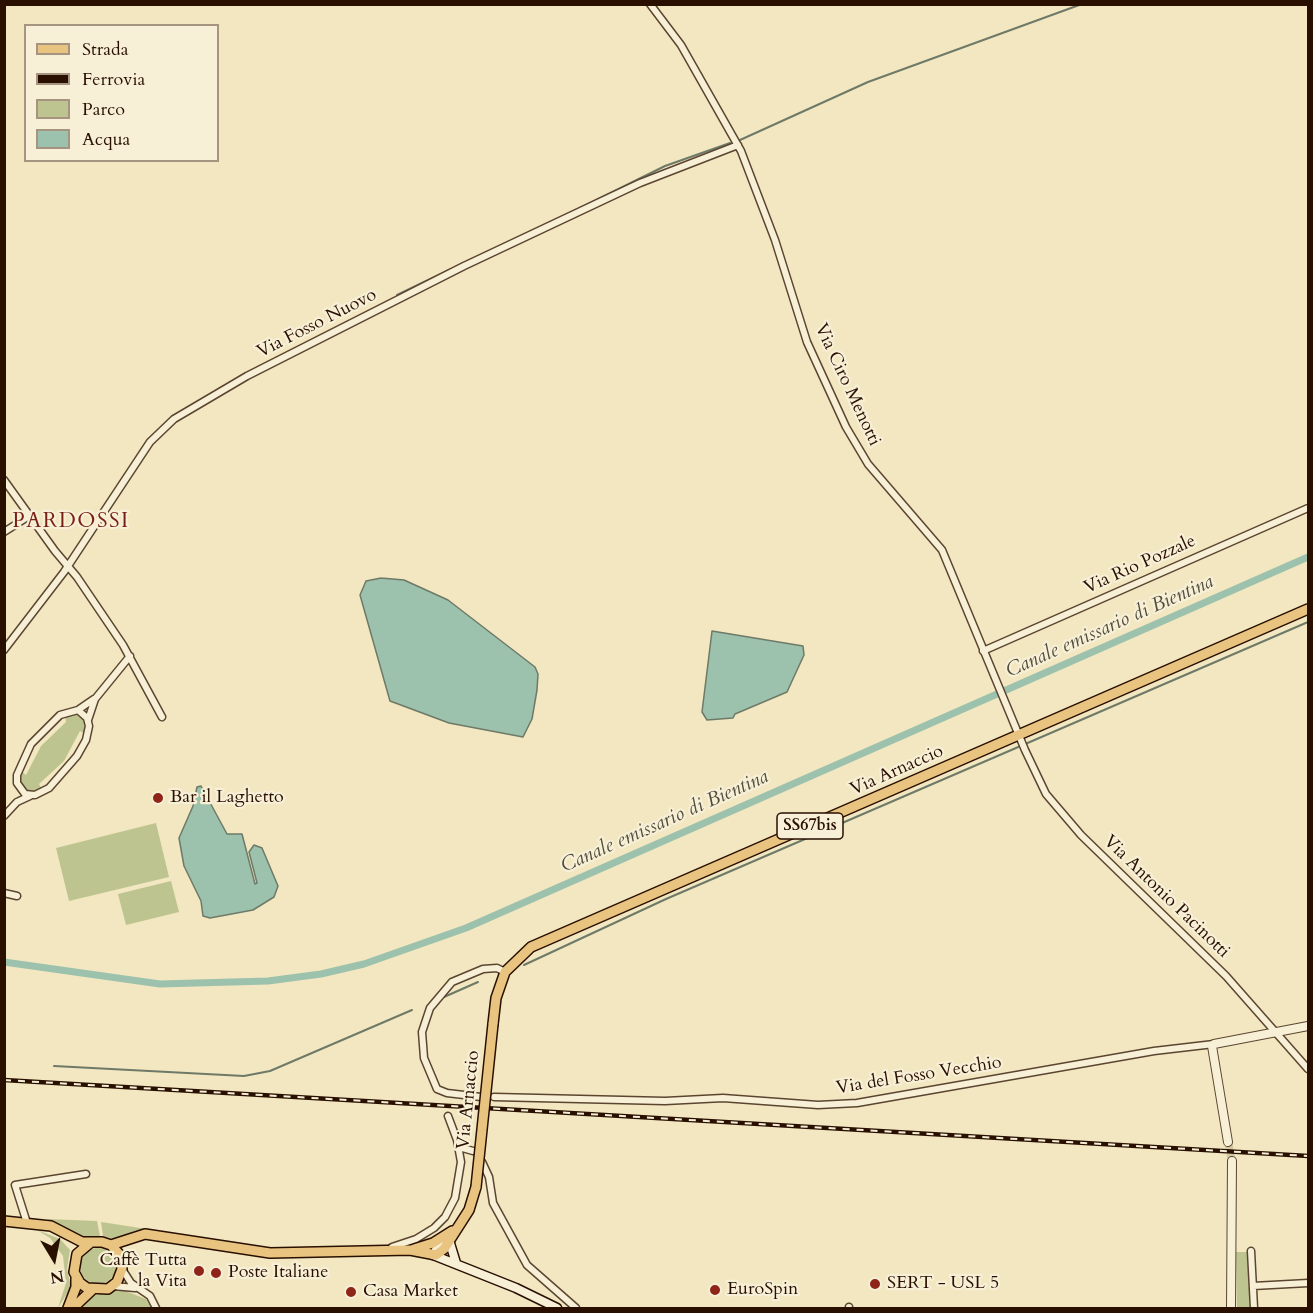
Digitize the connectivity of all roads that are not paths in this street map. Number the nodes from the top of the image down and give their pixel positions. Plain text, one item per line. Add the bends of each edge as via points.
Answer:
1 (650, 4) edge
2 (738, 145) junction
3 (4, 480) edge
4 (1308, 508) edge
5 (29, 516) junction
6 (4, 532) edge
7 (68, 567) junction
8 (1308, 609) edge
9 (4, 650) edge
10 (983, 651) junction
11 (130, 656) junction
12 (95, 699) junction
13 (78, 710) junction
14 (162, 717) dead end
15 (88, 722) junction
16 (1022, 743) junction
17 (17, 783) junction
18 (31, 796) junction
19 (12, 807) junction
20 (4, 816) edge
21 (4, 894) edge
22 (17, 896) dead end
23 (505, 972) junction
24 (1308, 1026) edge
25 (1275, 1033) junction
26 (1214, 1044) junction
27 (1308, 1069) edge
28 (481, 1097) dead end
29 (494, 1097) dead end
30 (448, 1116) dead end
31 (1228, 1142) tunnel mouth
32 (459, 1147) junction
33 (472, 1151) dead end
34 (1232, 1161) tunnel mouth
35 (482, 1162) dead end
36 (86, 1174) dead end
37 (4, 1221) edge
38 (27, 1223) junction
39 (42, 1225) junction
40 (155, 1236) junction
41 (447, 1238) junction
42 (90, 1243) junction
43 (111, 1245) junction
44 (383, 1250) junction
45 (410, 1250) junction
46 (1251, 1251) dead end
47 (434, 1255) junction
48 (75, 1258) junction
49 (456, 1263) junction
50 (122, 1264) junction
51 (75, 1275) junction
52 (1308, 1283) edge
53 (113, 1286) junction
54 (1253, 1286) junction
55 (138, 1289) junction
56 (92, 1290) junction
57 (68, 1308) edge
58 (73, 1308) edge
59 (156, 1308) edge
60 (557, 1308) edge
61 (576, 1308) edge
62 (1231, 1308) edge
63 (1254, 1308) edge

1 - 2 street, Via Ciro Menotti via 681,45
2 - 7 street, Via Fosso Nuovo via 640,183 464,266 194,405 150,442
2 - 10 street, Via Ciro Menotti via 775,240 817,367 846,427 868,464 942,550
3 - 5 street
4 - 10 street, Via Rio Pozzale
5 - 6 street
5 - 7 street
7 - 9 street, Via Fosso Nuovo
7 - 11 street
8 - 16 main road, Via Arnaccio / SS67bis
10 - 16 street, Via Ciro Menotti
11 - 12 street
11 - 14 street
12 - 13 street
12 - 15 street
13 - 15 street
13 - 17 street via 60,715 35,739 19,766
15 - 18 street via 86,740 70,766 49,788
16 - 23 main road, Via Arnaccio / SS67bis via 536,945 521,954
16 - 25 street, Via Antonio Pacinotti via 1046,794 1062,815 1226,976
17 - 18 street
17 - 19 street
18 - 19 street
19 - 20 street
21 - 22 street
23 - 28 street, Via Arnaccio via 492,968 473,972 446,987 425,1019 422,1042 434,1085 442,1092
23 - 41 main road, Via Arnaccio / SS67bis, bridge via 497,993 476,1187 471,1206
24 - 25 street, Via del Fosso Vecchio
25 - 26 street, Via del Fosso Vecchio
25 - 27 street, Via Antonio Pacinotti
26 - 29 street, Via del Fosso Vecchio via 857,1103
26 - 31 street via 1212,1053
30 - 32 street, Via Arnaccio
32 - 33 street, Via Arnaccio
32 - 44 street, Via Arnaccio via 459,1185 445,1217 422,1236
34 - 62 street
35 - 61 street, Via Arnaccio via 493,1203 524,1259 532,1271
36 - 38 street via 15,1185
37 - 38 main road
38 - 39 main road
39 - 42 main road
39 - 48 main road via 69,1240
40 - 43 main road via 140,1235
40 - 44 main road via 276,1253
40 - 50 main road via 133,1243
41 - 45 main road, Via Arnaccio / SS67bis
41 - 47 main road, Via Arnaccio / SS67bis via 440,1253
41 - 49 main road
42 - 43 main road
42 - 48 main road
43 - 50 main road
44 - 45 main road
45 - 47 main road
46 - 54 street
47 - 49 main road
48 - 51 main road
49 - 60 main road
50 - 53 main road via 120,1278
50 - 55 street via 127,1279
51 - 56 main road
51 - 57 main road via 76,1287
52 - 54 street
53 - 55 street
53 - 56 main road
54 - 63 street
55 - 59 street via 150,1296
56 - 58 main road

